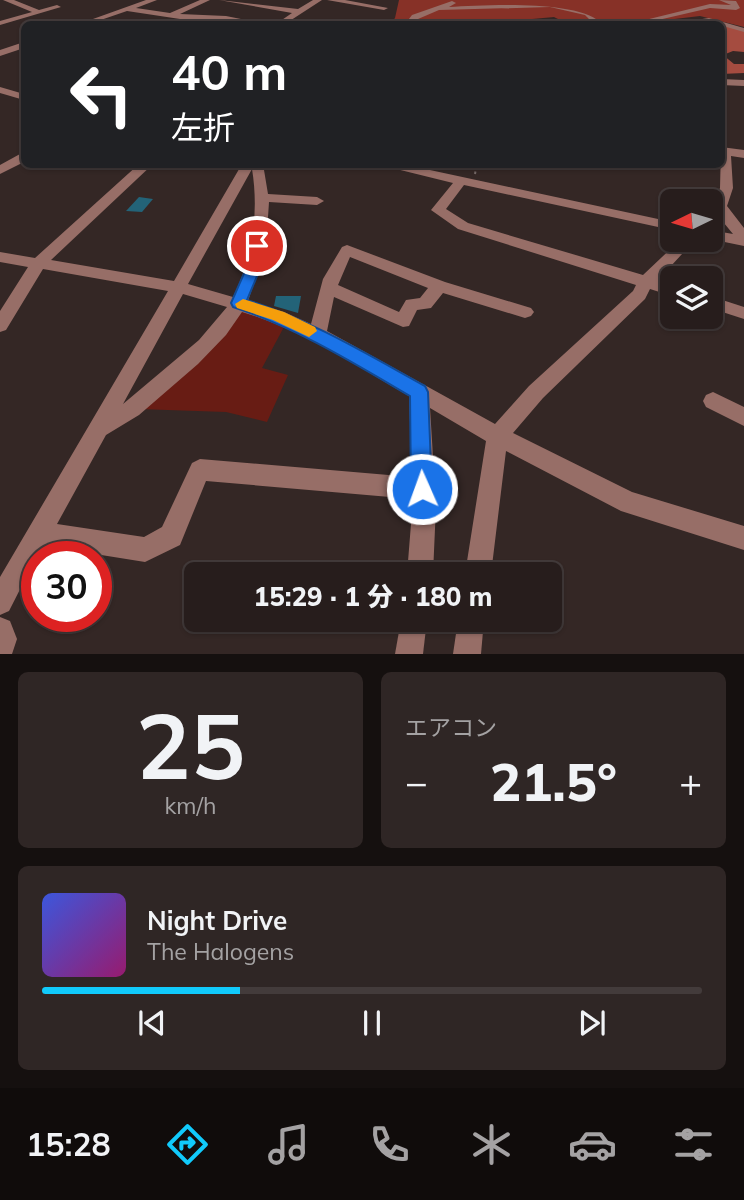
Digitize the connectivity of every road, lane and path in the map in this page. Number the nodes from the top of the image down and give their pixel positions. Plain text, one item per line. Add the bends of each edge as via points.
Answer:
1 (7, 0) edge
2 (50, 0) edge
3 (153, 0) edge
4 (206, 0) edge
5 (223, 0) edge
6 (259, 0) edge
7 (284, 0) edge
8 (318, 0) edge
9 (331, 0) edge
10 (390, 0) edge
11 (460, 0) edge
12 (723, 0) edge
13 (57, 7) junction
14 (127, 9) junction
15 (442, 9) junction
16 (740, 9) edge
17 (39, 12) junction
18 (300, 12) junction
19 (172, 15) junction
20 (65, 16) dead end
21 (189, 18) junction
22 (92, 21) edge
23 (182, 21) edge
24 (244, 21) edge
25 (285, 21) edge
26 (412, 21) edge
27 (595, 21) edge
28 (646, 21) edge
29 (1, 22) edge
30 (725, 25) edge
31 (744, 30) edge
32 (21, 46) edge
33 (0, 53) edge
34 (725, 80) edge
35 (744, 81) edge
36 (0, 90) edge
37 (21, 96) edge
38 (725, 151) edge
39 (744, 154) edge
40 (0, 155) edge
41 (21, 158) edge
42 (21, 159) edge
43 (725, 163) edge
44 (142, 168) edge
45 (246, 168) edge
46 (258, 168) edge
47 (401, 168) edge
48 (0, 170) edge
49 (461, 181) junction
50 (723, 195) edge
51 (262, 198) junction
52 (317, 201) dead end
53 (744, 213) edge
54 (723, 214) edge
55 (723, 217) edge
56 (660, 223) edge
57 (723, 236) edge
58 (744, 239) edge
59 (676, 252) edge
60 (0, 257) edge
61 (38, 264) junction
62 (646, 282) junction
63 (439, 286) junction
64 (660, 286) edge
65 (178, 287) junction
66 (330, 288) junction
67 (238, 303) junction
68 (723, 307) edge
69 (524, 312) dead end
70 (744, 313) edge
71 (0, 325) edge
72 (317, 334) junction
73 (419, 392) junction
74 (713, 401) dead end
75 (744, 417) edge
76 (98, 429) junction
77 (497, 436) junction
78 (422, 489) junction
79 (39, 533) junction
80 (744, 538) edge
81 (421, 562) edge
82 (480, 562) edge
83 (0, 601) edge
84 (0, 631) edge
85 (412, 632) edge
86 (470, 632) edge
87 (0, 649) edge
88 (409, 654) edge
89 (467, 654) edge

1 - 17 street
2 - 13 street
3 - 14 street
4 - 19 street
5 - 18 street
6 - 7 street
8 - 18 street
9 - 10 street via 382,11
11 - 15 street
12 - 16 street
13 - 17 street
13 - 20 street
14 - 19 street
14 - 22 street
15 - 26 street
15 - 27 street via 550,5 589,13
16 - 28 street via 710,6
17 - 29 street
18 - 25 street
19 - 21 street
21 - 23 street
21 - 24 street
30 - 31 street
32 - 33 street
34 - 35 street
36 - 37 street
38 - 39 street
40 - 41 street
42 - 48 street
43 - 50 street via 728,182
44 - 61 street
45 - 65 street
46 - 51 street
47 - 49 street
49 - 56 street
49 - 62 street via 438,210 463,226
51 - 52 street
51 - 67 street via 253,269
53 - 54 street
55 - 58 street
57 - 58 street
59 - 62 street
60 - 61 street
61 - 65 street
61 - 71 street
62 - 64 street
62 - 77 street via 639,295 536,392
63 - 66 street via 425,304 412,303 403,321
63 - 66 street via 347,250
63 - 69 street
65 - 67 street
65 - 76 street
66 - 72 street
67 - 72 street
67 - 76 street via 192,360 135,407
68 - 70 street
72 - 73 street
73 - 77 street
73 - 78 street
74 - 75 street
76 - 79 street
77 - 80 street via 629,503
77 - 82 street
78 - 79 street via 200,470 171,536 145,551
78 - 81 street via 426,522
79 - 83 street
84 - 87 street via 4,639
85 - 88 street
86 - 89 street

